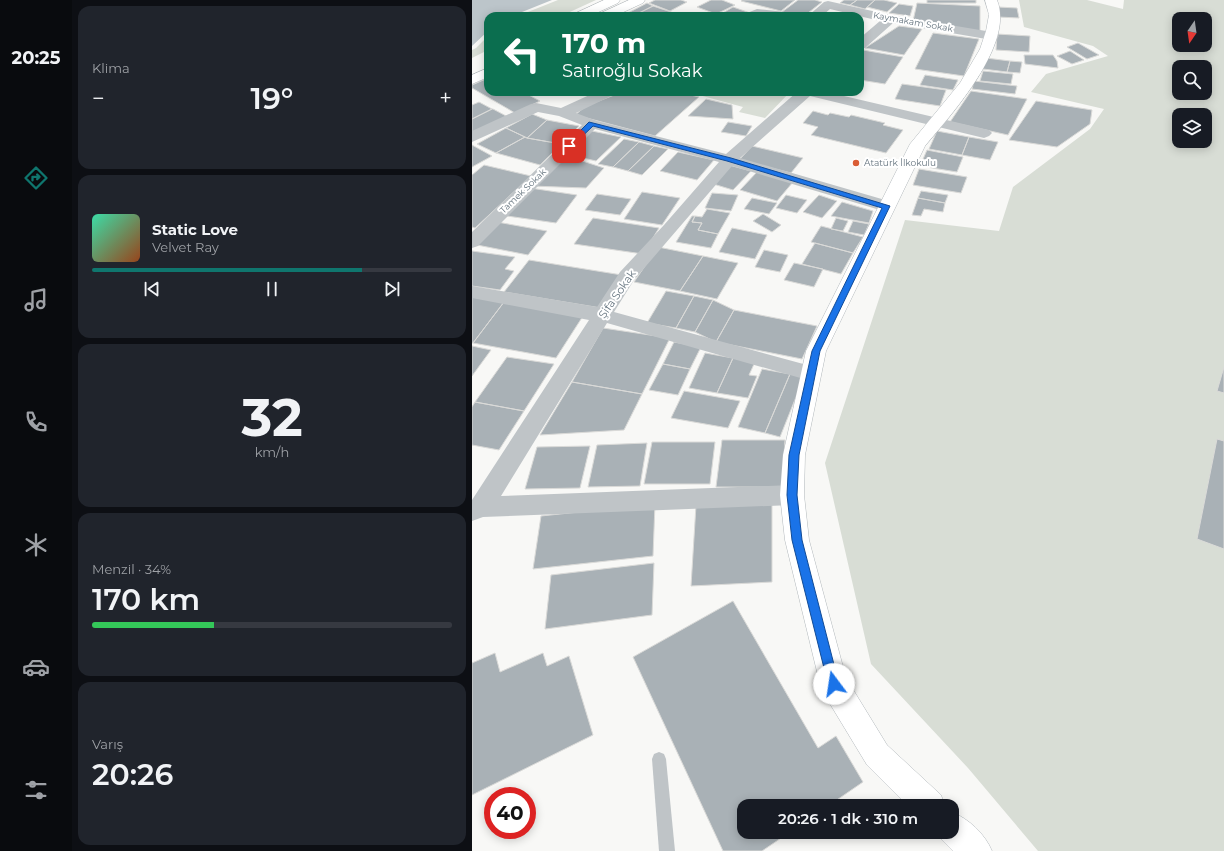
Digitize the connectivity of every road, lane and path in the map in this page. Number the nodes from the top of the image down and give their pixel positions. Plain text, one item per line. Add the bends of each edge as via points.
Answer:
1 (614, 0) edge
2 (639, 0) edge
3 (991, 0) edge
4 (831, 3) edge
5 (588, 12) edge
6 (614, 12) edge
7 (819, 12) edge
8 (890, 19) junction
9 (992, 36) junction
10 (864, 42) edge
11 (484, 61) edge
12 (472, 67) edge
13 (484, 74) edge
14 (472, 80) edge
15 (599, 96) edge
16 (802, 96) edge
17 (824, 96) edge
18 (563, 113) junction
19 (938, 122) junction
20 (592, 124) junction
21 (984, 133) dead end
22 (472, 137) edge
23 (729, 160) junction
24 (886, 206) junction
25 (474, 236) edge
26 (472, 292) edge
27 (602, 315) junction
28 (811, 373) junction
29 (792, 495) junction
30 (476, 509) edge
31 (659, 759) dead end
32 (923, 799) edge
33 (959, 835) edge
34 (667, 851) edge
35 (976, 851) edge

1 - 5 street
2 - 6 street
3 - 9 street via 995,14
4 - 7 street, Kaymakam Sokak
4 - 8 street, Kaymakam Sokak
8 - 9 street, Kaymakam Sokak
8 - 10 street
9 - 19 street via 974,71
11 - 12 street
13 - 14 street
15 - 18 street
16 - 23 street, Şifa Sokak
17 - 19 street
18 - 20 street
18 - 22 street via 536,107
19 - 21 street
19 - 24 street via 918,144
20 - 23 street
20 - 25 street, Tamek Sokak
23 - 24 street
23 - 27 street, Şifa Sokak via 627,276
24 - 28 street via 816,351
26 - 27 street
27 - 28 street
27 - 30 street, Şifa Sokak
28 - 29 street via 794,455
29 - 30 street
29 - 32 street via 797,540 834,684 877,755
31 - 34 lane
33 - 35 street

